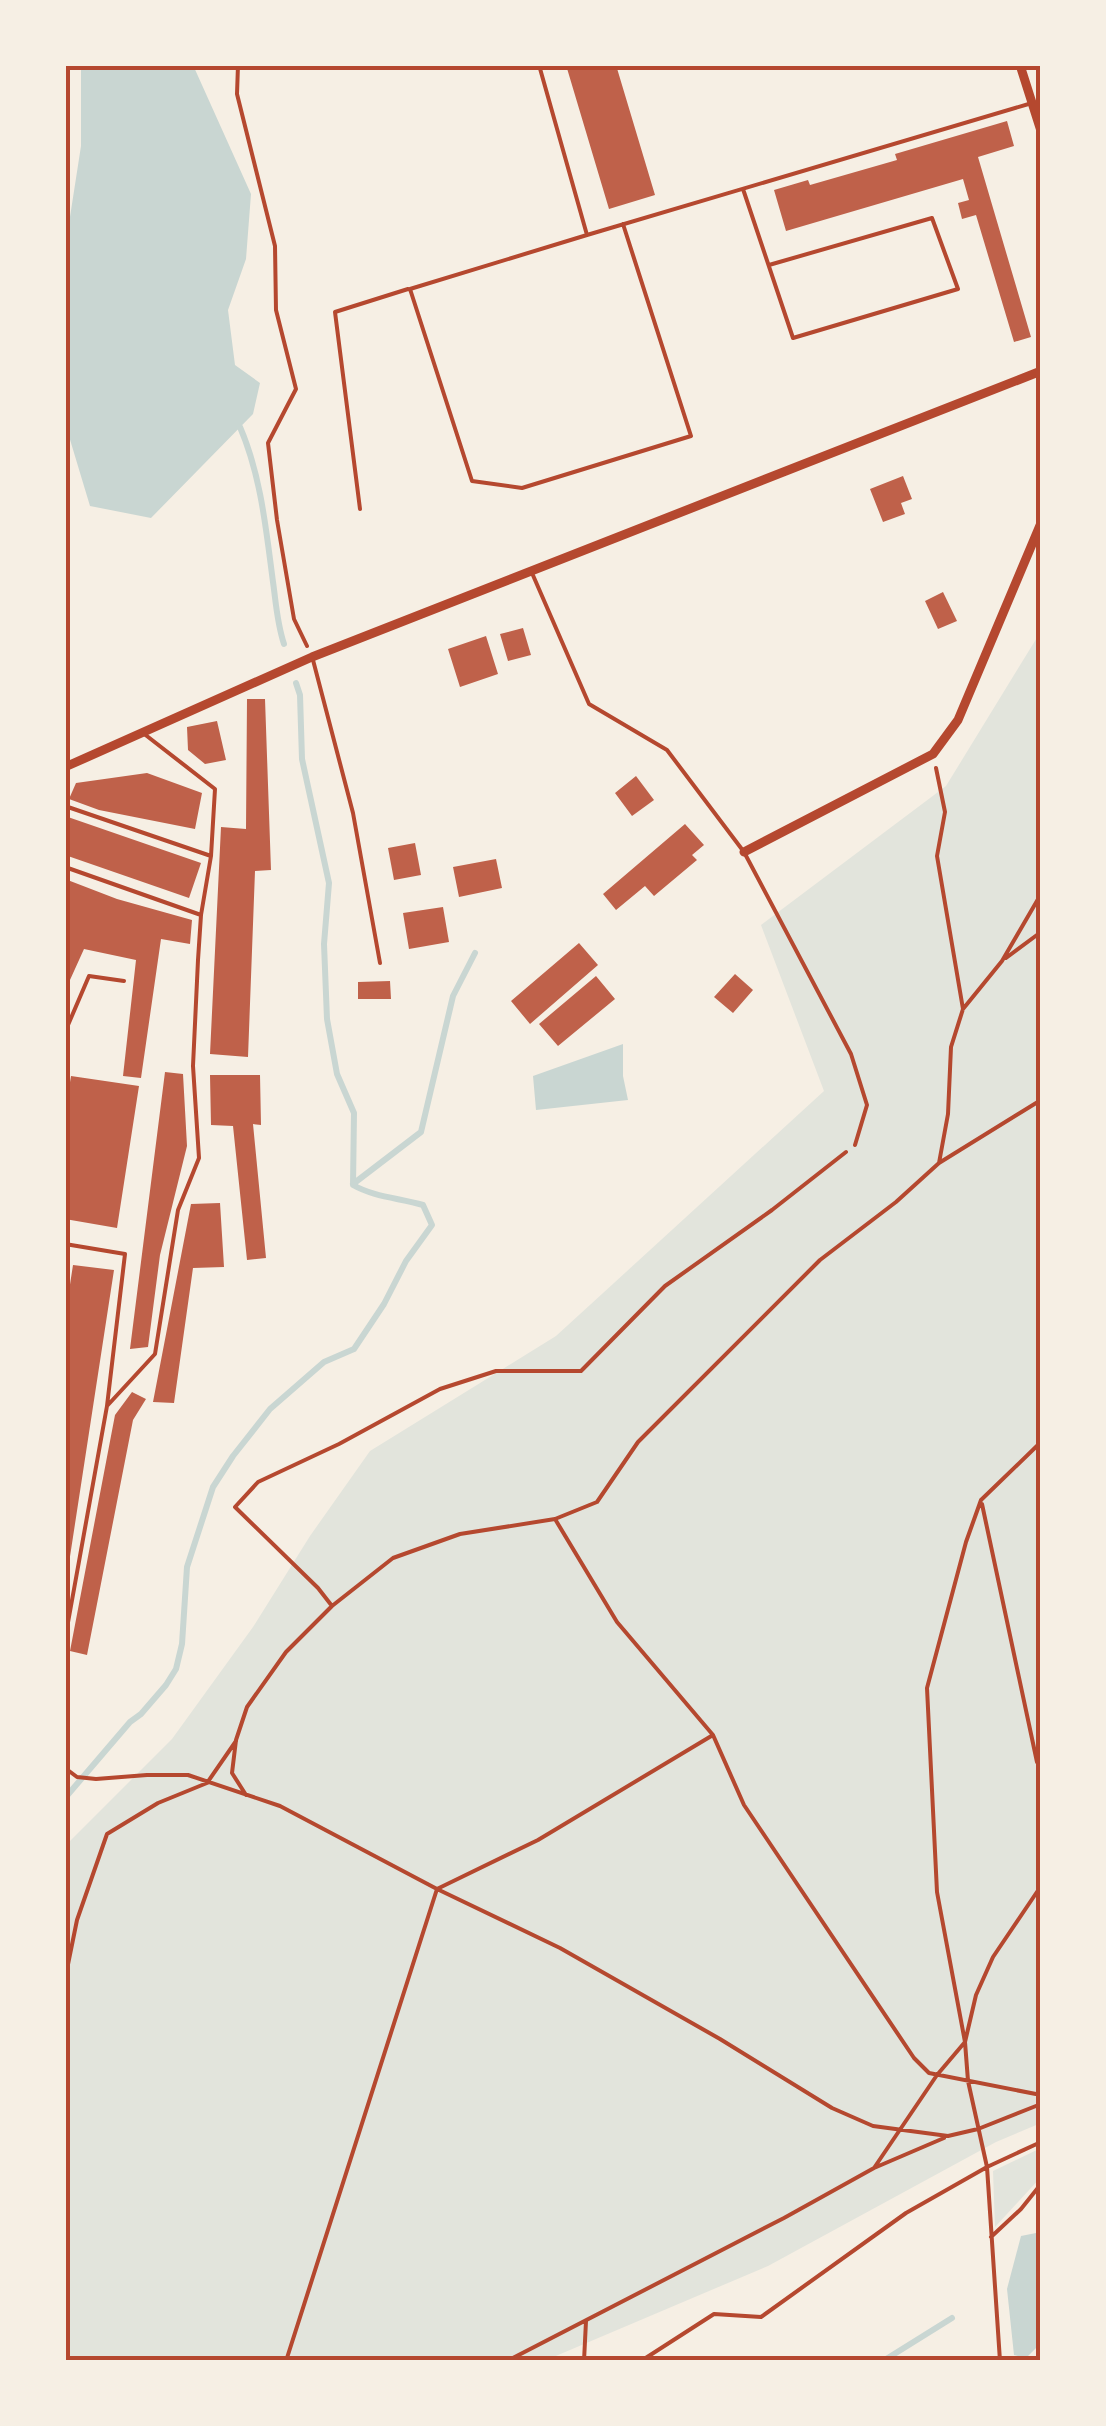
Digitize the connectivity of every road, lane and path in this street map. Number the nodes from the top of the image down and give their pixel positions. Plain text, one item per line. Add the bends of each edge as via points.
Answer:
1 (238, 65) edge
2 (539, 65) edge
3 (1020, 65) edge
4 (1032, 104) junction
5 (1041, 131) edge
6 (743, 189) junction
7 (624, 224) junction
8 (587, 235) junction
9 (769, 266) junction
10 (410, 289) junction
11 (1041, 371) edge
12 (360, 509) dead end
13 (1041, 523) edge
14 (532, 573) junction
15 (312, 658) junction
16 (142, 732) junction
17 (933, 754) junction
18 (65, 767) edge
19 (65, 806) edge
20 (744, 852) junction
21 (210, 856) junction
22 (65, 867) edge
23 (1041, 894) edge
24 (200, 915) junction
25 (1041, 932) edge
26 (1002, 961) junction
27 (380, 963) dead end
28 (124, 981) dead end
29 (963, 1010) junction
30 (65, 1032) edge
31 (1041, 1100) edge
32 (855, 1144) joint
33 (939, 1163) junction
34 (65, 1244) edge
35 (107, 1406) junction
36 (1041, 1442) edge
37 (980, 1500) junction
38 (555, 1519) junction
39 (332, 1606) junction
40 (67, 1628) edge
41 (712, 1735) junction
42 (236, 1740) junction
43 (1037, 1762) dead end
44 (65, 1768) edge
45 (207, 1783) junction
46 (246, 1795) junction
47 (1041, 1886) edge
48 (437, 1889) junction
49 (65, 1980) edge
50 (965, 2042) junction
51 (938, 2075) junction
52 (968, 2081) junction
53 (1041, 2094) edge
54 (1041, 2104) edge
55 (978, 2129) junction
56 (901, 2130) junction
57 (948, 2136) junction
58 (1041, 2142) edge
59 (874, 2168) junction
60 (986, 2168) junction
61 (1041, 2184) edge
62 (991, 2237) junction
63 (586, 2321) junction
64 (286, 2361) edge
65 (507, 2361) edge
66 (584, 2361) edge
67 (641, 2361) edge
68 (1000, 2361) edge

1 - 15 path via 237,94 275,246 276,310 296,388 268,443 274,501 294,619
2 - 8 lane
3 - 4 street
4 - 5 street
4 - 6 lane
6 - 7 lane
6 - 9 lane
7 - 8 lane
7 - 10 lane via 691,436 522,488 472,481
8 - 10 lane
9 - 9 lane via 793,338 958,289 932,218
10 - 12 lane via 335,312
11 - 14 street
13 - 17 street via 958,720
14 - 15 street
14 - 20 lane via 589,704 667,750
15 - 16 street
15 - 27 lane via 352,814
16 - 18 street
16 - 21 lane via 215,789
17 - 20 street
17 - 29 path via 945,812 937,856
19 - 21 lane
20 - 32 lane via 850,1054 867,1105
21 - 24 lane
22 - 24 lane
23 - 26 path
24 - 35 lane via 194,1066 199,1158 178,1210 155,1354
25 - 26 path
26 - 29 path
28 - 30 lane via 90,976
29 - 33 path via 952,1047
31 - 33 path
32 - 39 path via 665,1286 581,1371 496,1371 440,1389 258,1482 235,1506
33 - 38 path via 820,1260 638,1442 597,1502
34 - 35 lane via 125,1254
35 - 40 lane
36 - 37 path
37 - 43 path
37 - 50 path via 928,1688 937,1892
38 - 39 path via 460,1534 394,1558
38 - 41 path via 618,1622
39 - 42 path via 286,1652 248,1708
41 - 48 path via 538,1840
41 - 51 path via 744,1805 914,2058
42 - 45 path
42 - 46 path via 232,1774
44 - 45 path via 96,1780 188,1775
45 - 46 path
45 - 49 path via 107,1834 77,1920
46 - 48 path via 280,1806
47 - 50 path via 993,1957
48 - 56 path via 560,1948 832,2108
48 - 64 path
50 - 51 path
50 - 52 path
51 - 52 path
51 - 56 path
52 - 53 path
52 - 55 path
54 - 55 path
55 - 57 path
55 - 60 path
56 - 57 path
56 - 59 path
57 - 59 path
58 - 60 path
59 - 63 path
60 - 62 path
60 - 67 path via 906,2213 762,2317 714,2314
61 - 62 path
62 - 68 path
63 - 65 path
63 - 66 path

